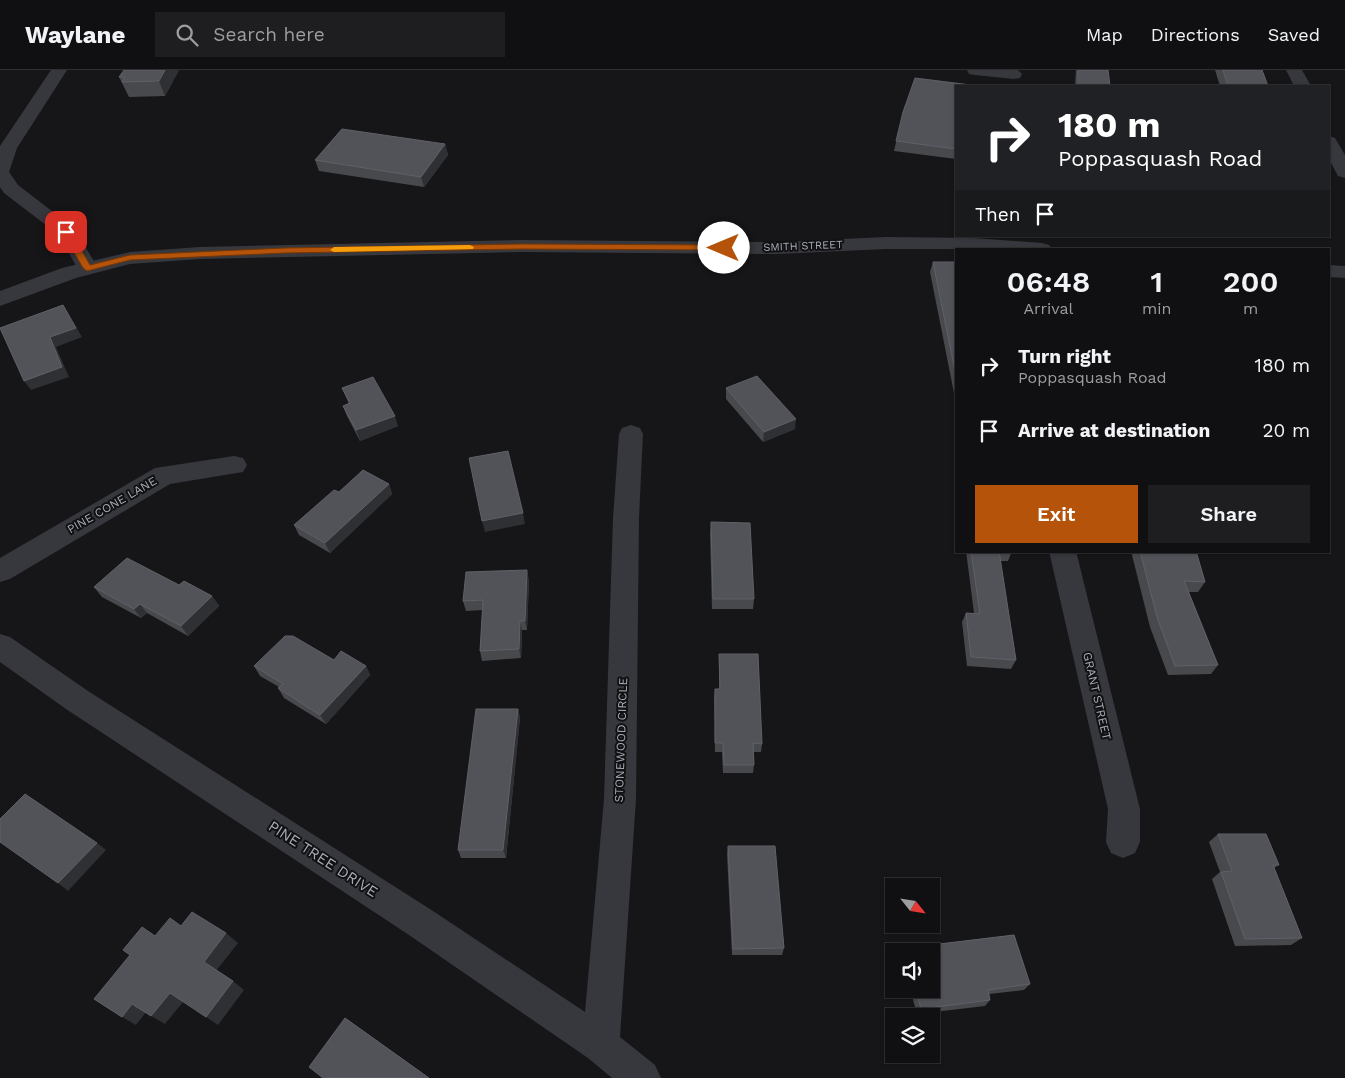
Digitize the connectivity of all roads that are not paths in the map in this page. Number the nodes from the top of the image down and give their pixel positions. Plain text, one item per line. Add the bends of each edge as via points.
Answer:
1 (58, 70) edge
2 (975, 70) edge
3 (1294, 70) edge
4 (1014, 77) edge
5 (1302, 85) edge
6 (1330, 135) edge
7 (1345, 136) edge
8 (1330, 144) edge
9 (0, 172) edge
10 (1345, 172) edge
11 (994, 243) edge
12 (1034, 248) edge
13 (87, 268) junction
14 (1330, 271) edge
15 (1345, 272) edge
16 (0, 299) edge
17 (631, 434) dead end
18 (234, 465) dead end
19 (1062, 553) edge
20 (0, 571) edge
21 (0, 646) edge
22 (1123, 842) dead end
23 (600, 1046) junction
24 (642, 1078) edge

1 - 9 street via 8,148
2 - 4 street
3 - 5 street
6 - 7 street
8 - 10 street
9 - 13 street via 11,189 66,232
11 - 12 street, SMITH STREET
11 - 13 street, SMITH STREET via 778,248 522,246 285,250 130,258
13 - 16 street, SMITH STREET
14 - 15 street
17 - 23 street, STONEWOOD CIRCLE via 620,799
18 - 20 street, PINE CONE LANE via 164,476
19 - 22 street, GRANT STREET via 1124,809
21 - 23 street, PINE TREE DRIVE via 76,700 420,923
23 - 24 street, PINE TREE DRIVE

